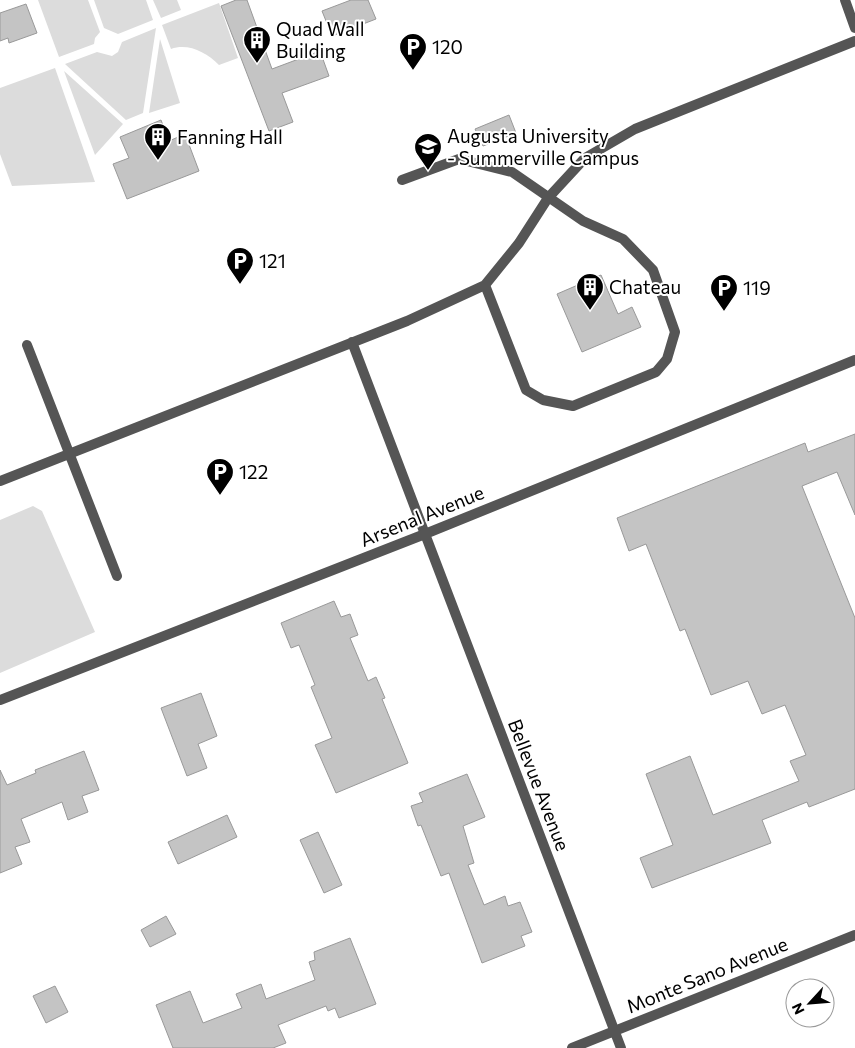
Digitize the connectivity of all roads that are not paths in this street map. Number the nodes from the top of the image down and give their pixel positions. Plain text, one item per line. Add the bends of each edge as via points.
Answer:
1 (845, 0) edge
2 (855, 28) edge
3 (855, 41) edge
4 (402, 180) dead end
5 (548, 198) junction
6 (485, 285) junction
7 (352, 342) junction
8 (27, 345) dead end
9 (855, 360) edge
10 (68, 453) junction
11 (0, 480) edge
12 (424, 534) junction
13 (117, 576) dead end
14 (0, 700) edge
15 (855, 936) edge
16 (614, 1031) junction
17 (572, 1048) edge
18 (621, 1048) edge

1 - 2 street
3 - 5 street via 635,129 585,158
4 - 5 street via 459,159 512,172
5 - 6 street via 519,243
5 - 6 street via 583,221 623,239 652,270 675,332 667,360 656,372 573,406 543,400 526,390
6 - 7 street
7 - 10 street
7 - 12 street, Bellevue Avenue
8 - 10 street
9 - 12 street, Arsenal Avenue
10 - 11 street
10 - 13 street
12 - 14 street, Arsenal Avenue
12 - 16 street, Bellevue Avenue
15 - 16 street, Monte Sano Avenue
16 - 17 street, Monte Sano Avenue
16 - 18 street, Bellevue Avenue

